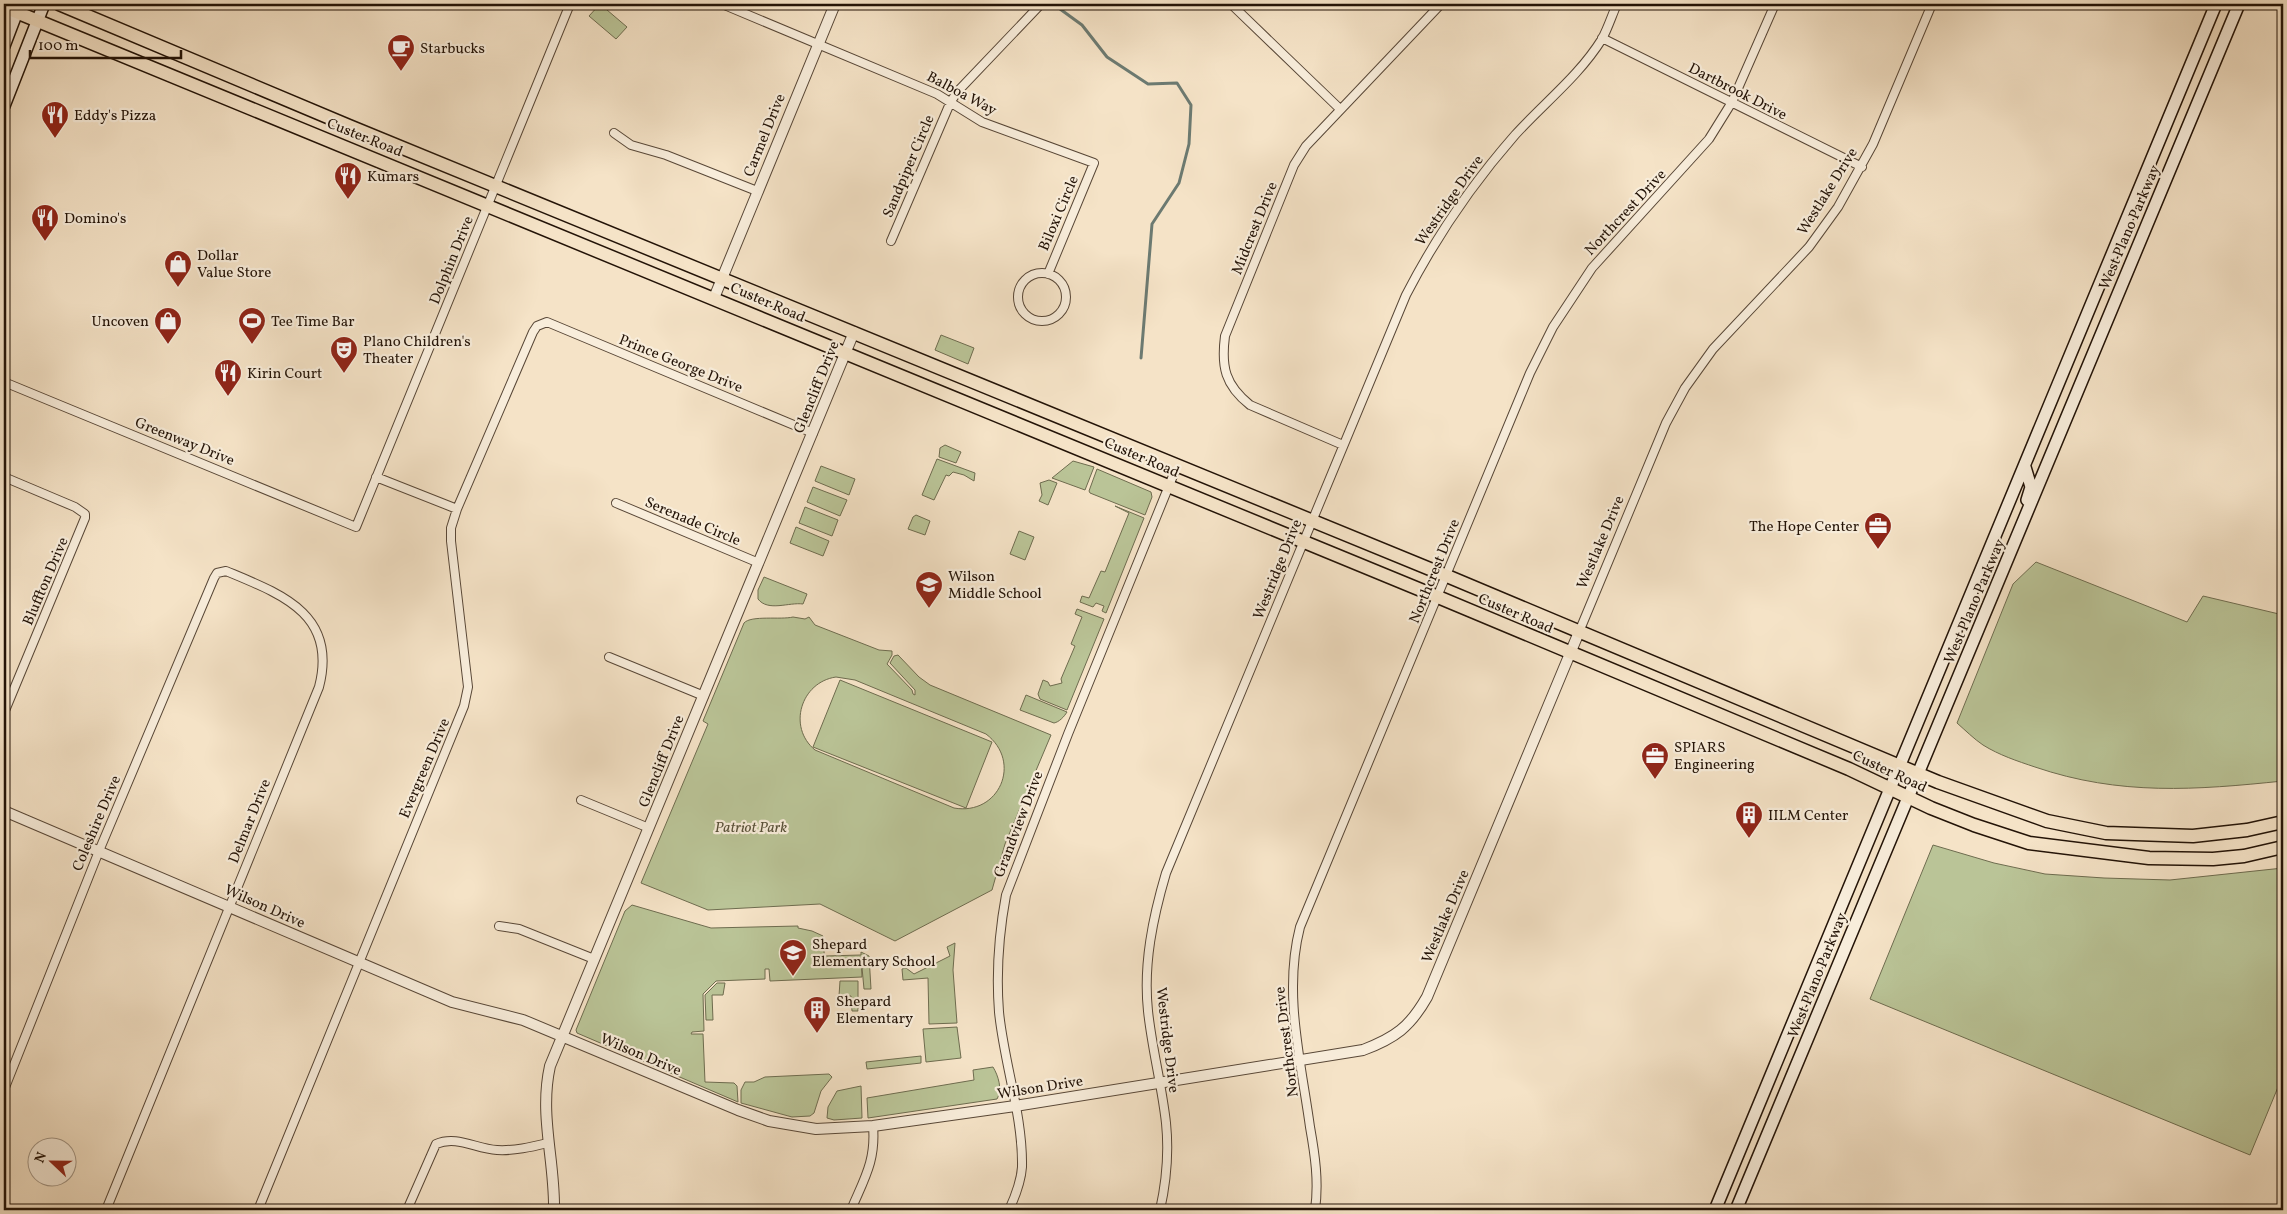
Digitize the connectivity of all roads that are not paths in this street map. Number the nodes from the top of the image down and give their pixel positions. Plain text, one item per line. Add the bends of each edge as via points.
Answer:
1 (44, 4) edge
2 (59, 4) edge
3 (570, 4) edge
4 (722, 4) edge
5 (835, 4) edge
6 (1041, 4) edge
7 (1441, 4) edge
8 (1617, 4) edge
9 (1774, 4) edge
10 (1932, 4) edge
11 (2216, 4) edge
12 (2240, 4) edge
13 (1235, 5) edge
14 (4, 7) edge
15 (19, 8) edge
16 (37, 20) junction
17 (1602, 38) junction
18 (818, 44) junction
19 (4, 46) edge
20 (194, 62) junction
21 (185, 81) junction
22 (951, 101) junction
23 (1732, 102) junction
24 (4, 106) edge
25 (1340, 109) junction
26 (349, 126) junction
27 (614, 133) dead end
28 (341, 145) junction
29 (1094, 163) joint
30 (1862, 167) junction
31 (496, 186) junction
32 (757, 191) junction
33 (2133, 204) junction
34 (488, 205) junction
35 (2153, 209) junction
36 (891, 241) dead end
37 (1048, 274) junction
38 (722, 278) junction
39 (714, 298) junction
40 (537, 326) joint
41 (854, 332) junction
42 (846, 353) junction
43 (4, 382) edge
44 (813, 433) junction
45 (1343, 445) junction
46 (1177, 466) junction
47 (2024, 467) junction
48 (4, 477) edge
49 (376, 477) junction
50 (1168, 486) junction
51 (616, 503) dead end
52 (457, 509) junction
53 (1311, 522) junction
54 (356, 527) joint
55 (1303, 542) junction
56 (2012, 549) junction
57 (758, 563) junction
58 (221, 572) joint
59 (1446, 576) junction
60 (1438, 597) junction
61 (1579, 632) junction
62 (1570, 653) junction
63 (609, 656) dead end
64 (704, 696) junction
65 (4, 713) edge
66 (1900, 767) junction
67 (1917, 774) junction
68 (1891, 788) junction
69 (1907, 796) junction
70 (581, 800) dead end
71 (4, 811) edge
72 (2283, 822) edge
73 (649, 828) junction
74 (2283, 847) edge
75 (99, 851) junction
76 (229, 906) junction
77 (499, 926) dead end
78 (594, 959) junction
79 (357, 963) junction
80 (561, 1037) junction
81 (1301, 1060) junction
82 (1158, 1082) junction
83 (4, 1090) edge
84 (1015, 1106) junction
85 (873, 1126) junction
86 (548, 1144) junction
87 (106, 1210) edge
88 (258, 1210) edge
89 (407, 1210) edge
90 (556, 1210) edge
91 (851, 1210) edge
92 (1009, 1210) edge
93 (1160, 1210) edge
94 (1316, 1210) edge
95 (1715, 1210) edge
96 (1736, 1210) edge

1 - 16 main road
2 - 20 main road, Custer Road
3 - 31 street, Dolphin Drive
4 - 18 street, Balboa Way
5 - 18 street, Carmel Drive
6 - 22 street, Sandpiper Circle
7 - 25 street, Midcrest Drive
8 - 17 street, Westridge Drive
9 - 23 street, Northcrest Drive
10 - 30 street, Westlake Drive
11 - 33 main road, West Plano Parkway
12 - 35 main road, West Plano Parkway
13 - 25 street
14 - 15 main road, Custer Road
15 - 16 main road, Custer Road
15 - 19 main road
16 - 21 main road, Custer Road
16 - 24 main road
17 - 23 street, Dartbrook Drive
17 - 45 street, Westridge Drive via 1586,61 1479,178 1451,218 1406,295
18 - 22 street, Balboa Way
18 - 32 street, Carmel Drive
20 - 21 main road
20 - 26 main road, Custer Road
21 - 28 main road, Custer Road
22 - 29 street, Balboa Way via 982,122
22 - 36 street, Sandpiper Circle
23 - 30 street, Dartbrook Drive
23 - 59 street, Northcrest Drive via 1709,139 1592,268 1553,327 1530,373
25 - 45 street, Midcrest Drive via 1306,146 1294,165 1225,336 1222,356 1228,381 1250,405
26 - 28 main road
26 - 31 main road, Custer Road
27 - 32 street via 631,145 666,155
28 - 34 main road, Custer Road
29 - 37 street, Biloxi Circle
30 - 61 street, Westlake Drive via 1809,247 1713,349 1685,388 1666,423
31 - 34 street, Dolphin Drive
31 - 38 main road, Custer Road
32 - 38 street, Carmel Drive
33 - 35 main road
33 - 47 main road, West Plano Parkway
34 - 39 main road, Custer Road
34 - 49 street, Dolphin Drive
35 - 56 main road, West Plano Parkway
37 - 37 street, Biloxi Circle via 1029,277 1018,291 1021,310 1036,321 1054,318 1065,303 1062,285
38 - 39 street, Carmel Drive
38 - 41 main road, Custer Road
39 - 42 main road, Custer Road
40 - 44 street, Prince George Drive via 547,322
40 - 52 street, Evergreen Drive
41 - 42 street, Glencliff Drive
41 - 46 main road, Custer Road
42 - 44 street, Glencliff Drive
42 - 50 main road, Custer Road
43 - 54 street, Greenway Drive
44 - 57 street, Glencliff Drive
45 - 53 street, Westridge Drive
46 - 50 street, Grandview Drive
46 - 53 main road, Custer Road
47 - 56 main road via 2031,487
47 - 66 main road, West Plano Parkway
48 - 65 street, Bluffton Drive via 75,507 84,514 84,524
49 - 52 street
49 - 54 street, Dolphin Drive
50 - 55 main road, Custer Road
50 - 84 street, Grandview Drive via 1006,895 1001,921 999,1010
51 - 57 street, Serenade Circle
52 - 79 street, Evergreen Drive via 451,540 468,696
53 - 55 street, Westridge Drive
53 - 59 main road, Custer Road
55 - 60 main road, Custer Road
55 - 82 street, Westridge Drive via 1158,899 1146,983
56 - 67 main road, West Plano Parkway
57 - 64 street, Glencliff Drive
58 - 75 street, Coleshire Drive via 214,578
58 - 76 street, Delmar Drive via 294,602 317,631 324,662 319,687
59 - 60 street, Northcrest Drive
59 - 61 main road, Custer Road
60 - 62 main road, Custer Road
60 - 81 street, Northcrest Drive via 1300,927 1292,983
61 - 62 street, Westlake Drive
61 - 66 main road, Custer Road
62 - 68 main road, Custer Road
62 - 81 street, Westlake Drive via 1428,997 1418,1014 1409,1025 1382,1043 1363,1050
63 - 64 street
64 - 73 street, Glencliff Drive
66 - 67 main road, Custer Road
66 - 68 main road, West Plano Parkway
67 - 69 main road, West Plano Parkway
67 - 72 main road, Custer Road via 2046,821 2106,833 2193,836
68 - 69 main road, Custer Road
68 - 95 main road, West Plano Parkway
69 - 74 main road, Custer Road via 1998,834 2062,848 2181,860 2244,856
69 - 96 main road, West Plano Parkway
70 - 73 street
71 - 75 street, Wilson Drive
73 - 78 street, Glencliff Drive
75 - 76 street, Wilson Drive
75 - 83 street, Coleshire Drive
76 - 79 street, Wilson Drive
76 - 87 street, Delmar Drive
77 - 78 street via 519,928
78 - 80 street, Glencliff Drive
79 - 80 street, Wilson Drive via 452,1002 523,1020
79 - 88 street, Evergreen Drive
80 - 85 street, Wilson Drive via 769,1121 820,1129
80 - 86 street, Glencliff Drive via 545,1088
81 - 82 street, Wilson Drive
81 - 94 street, Northcrest Drive via 1316,1165
82 - 84 street, Wilson Drive
82 - 93 street, Westridge Drive via 1166,1124
84 - 85 street, Wilson Drive
84 - 92 street, Grandview Drive via 1022,1168
85 - 91 street via 871,1163
86 - 89 street via 498,1150 446,1140 436,1144
86 - 90 street, Glencliff Drive

